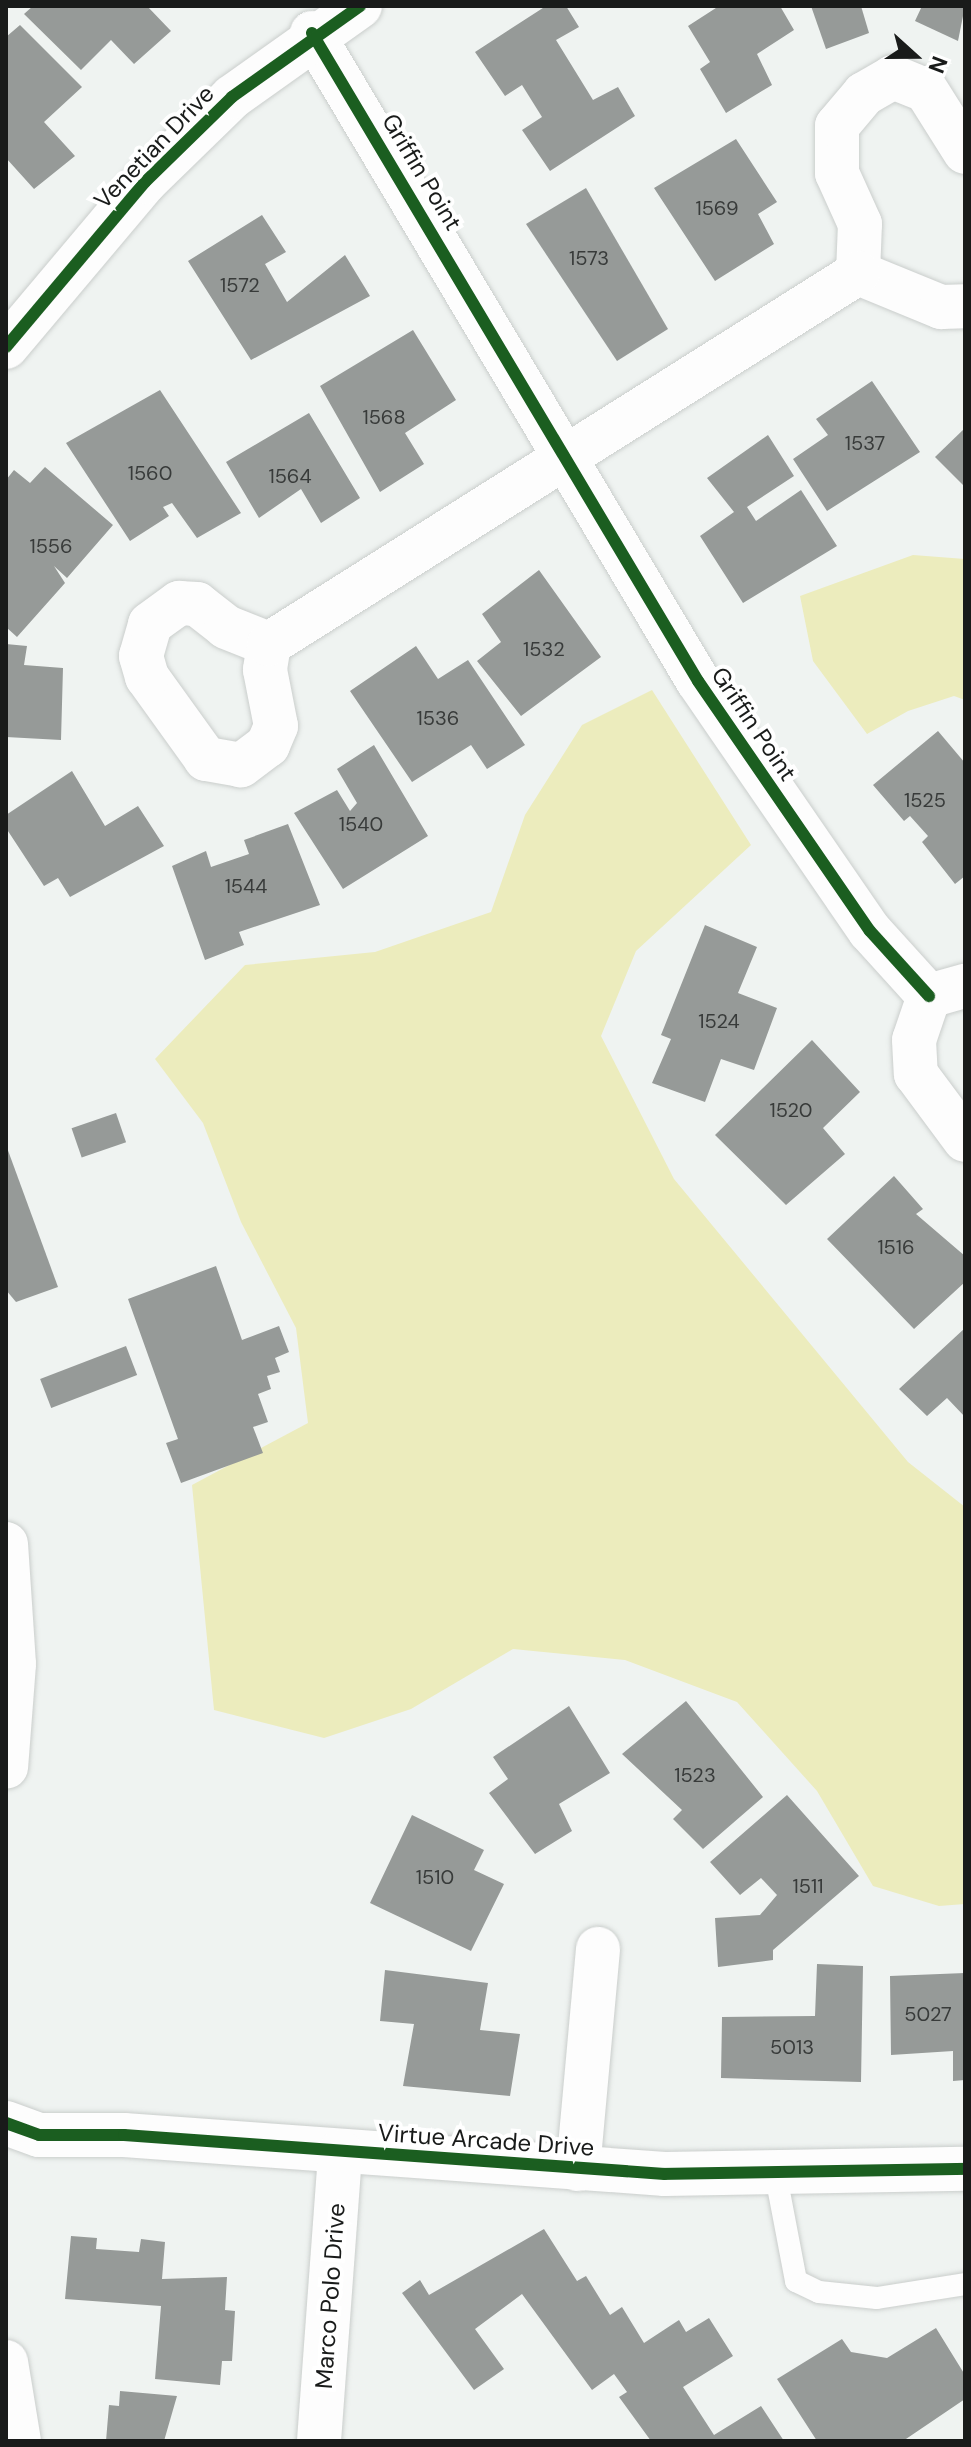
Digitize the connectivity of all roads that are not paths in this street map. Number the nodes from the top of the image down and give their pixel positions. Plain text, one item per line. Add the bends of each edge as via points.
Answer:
1 (360, 6) edge
2 (312, 33) junction
3 (965, 152) edge
4 (858, 273) junction
5 (965, 306) edge
6 (6, 347) edge
7 (569, 457) junction
8 (269, 644) dead end
9 (947, 991) edge
10 (965, 1140) edge
11 (6, 1544) edge
12 (6, 1767) edge
13 (598, 1949) dead end
14 (6, 2123) edge
15 (340, 2152) junction
16 (578, 2169) junction
17 (965, 2169) edge
18 (776, 2176) junction
19 (965, 2284) edge
20 (6, 2362) edge
21 (329, 2440) edge
22 (19, 2441) edge

1 - 2 street, Venetian Drive
2 - 6 street, Venetian Drive via 232,97 145,182
2 - 7 street, Griffin Point
3 - 4 street via 926,90 893,77 864,94 837,126 837,173 860,224
4 - 5 street via 941,307
4 - 7 street
7 - 8 street
7 - 9 street, Griffin Point via 698,681 870,931
9 - 10 street, Griffin Point via 914,1040 916,1074
11 - 12 street via 14,1664
13 - 16 street
14 - 15 street, Virtue Arcade Drive via 39,2135
15 - 16 street, Virtue Arcade Drive
15 - 21 street, Marco Polo Drive
16 - 18 street, Virtue Arcade Drive
17 - 18 street, Virtue Arcade Drive
18 - 19 lane via 796,2281 819,2292 877,2298
20 - 22 street

